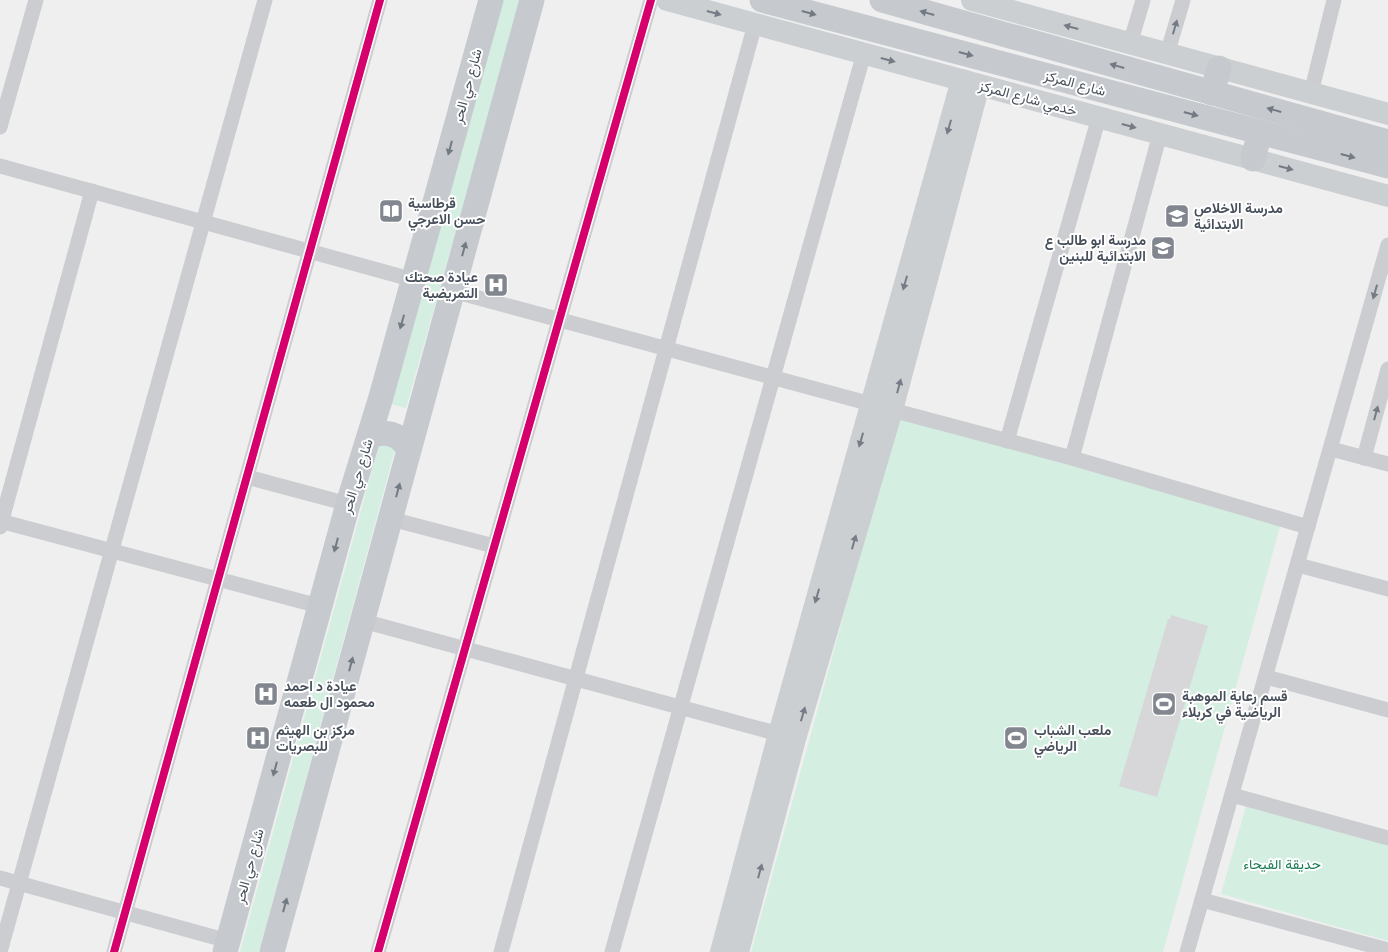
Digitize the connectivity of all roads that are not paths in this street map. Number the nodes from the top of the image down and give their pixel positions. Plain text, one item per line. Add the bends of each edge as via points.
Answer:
1 (36, 0) edge
2 (265, 0) edge
3 (380, 0) edge
4 (491, 0) edge
5 (532, 0) edge
6 (651, 0) edge
7 (667, 0) edge
8 (762, 0) edge
9 (882, 0) edge
10 (972, 0) edge
11 (1142, 0) edge
12 (1183, 0) edge
13 (1334, 0) edge
14 (755, 24) junction
15 (1130, 44) junction
16 (864, 53) junction
17 (1168, 54) junction
18 (1219, 68) junction
19 (971, 82) junction
20 (1212, 92) junction
21 (1311, 93) junction
22 (1388, 114) edge
23 (1099, 118) junction
24 (0, 127) edge
25 (1260, 132) junction
26 (1160, 134) junction
27 (1388, 142) edge
28 (1252, 159) junction
29 (0, 166) edge
30 (1388, 166) edge
31 (92, 191) junction
32 (1388, 196) edge
33 (204, 222) junction
34 (1388, 245) edge
35 (309, 252) junction
36 (414, 280) junction
37 (453, 291) junction
38 (559, 320) junction
39 (666, 349) junction
40 (1388, 368) edge
41 (773, 378) junction
42 (381, 397) junction
43 (882, 407) junction
44 (421, 409) junction
45 (369, 437) junction
46 (1007, 441) junction
47 (1330, 449) junction
48 (409, 450) junction
49 (1072, 458) junction
50 (1364, 458) junction
51 (1388, 464) edge
52 (246, 477) junction
53 (348, 504) junction
54 (390, 519) junction
55 (0, 523) edge
56 (1308, 527) junction
57 (494, 546) junction
58 (112, 551) junction
59 (1298, 564) junction
60 (218, 579) junction
61 (1388, 589) edge
62 (319, 606) junction
63 (363, 621) junction
64 (465, 649) junction
65 (1266, 677) junction
66 (576, 679) junction
67 (680, 708) junction
68 (1388, 710) edge
69 (779, 734) junction
70 (1232, 795) junction
71 (1388, 838) edge
72 (0, 878) edge
73 (20, 884) junction
74 (744, 898) junction
75 (1202, 900) junction
76 (125, 912) junction
77 (227, 947) edge
78 (1388, 950) edge
79 (0, 952) edge
80 (114, 952) edge
81 (272, 952) edge
82 (378, 952) edge
83 (501, 952) edge
84 (612, 952) edge
85 (721, 952) edge
86 (738, 952) edge
87 (1187, 952) edge

1 - 24 street
2 - 33 street
3 - 35 street
4 -> 36 main road, شارع حي الحر
37 -> 5 main road
6 - 38 street
7 -> 14 street, خدمي شارع المركز
8 -> 25 main road, شارع المركز
20 -> 9 main road, شارع المركز
15 -> 10 street
11 - 15 street
17 -> 12 street
13 - 21 street
14 - 16 street, خدمي شارع المركز
14 - 39 street
15 - 17 street
16 -> 19 street, خدمي شارع المركز
16 - 41 street
17 - 18 street
18 - 20 main road
18 - 21 street
19 - 23 street, خدمي شارع المركز
19 - 43 street
27 -> 20 main road, شارع المركز
21 - 22 street
23 -> 26 street, خدمي شارع المركز
23 - 46 street
25 - 28 main road
25 -> 30 main road, شارع المركز
26 - 28 street, خدمي شارع المركز
26 - 49 street
28 -> 32 street, خدمي شارع المركز
29 - 31 street
31 - 33 street
31 - 55 street
33 - 35 street
33 - 58 street
34 -> 47 street
35 - 36 street
35 - 52 street
36 -> 42 main road, شارع حي الحر
37 - 38 street
37 - 44 main road
38 - 39 street
38 - 57 street
39 - 41 street
39 - 66 street
50 -> 40 street
41 - 43 street
41 - 67 street
42 - 44 main road via 398,412 410,413
42 - 45 main road, شارع حي الحر
43 - 46 street
43 -> 69 street
74 -> 43 street via 795,739
44 - 48 main road
45 - 48 main road via 390,433 400,438
45 - 53 main road, شارع حي الحر
46 - 49 street
47 - 50 street
47 - 56 street
54 -> 48 main road
49 - 56 street
50 - 51 street
52 - 53 street
52 - 60 street
53 -> 62 main road, شارع حي الحر
54 - 57 street
54 - 63 main road
55 - 58 street
56 - 59 street
57 - 64 street
58 - 60 street
58 - 73 street
59 - 61 street
59 - 65 street
60 - 62 street
60 - 76 street
62 -> 77 main road, شارع حي الحر
63 - 64 street
81 -> 63 main road
64 - 66 street
64 - 82 street
65 - 68 street
65 - 70 street
66 - 67 street
66 - 83 street
67 - 69 street
67 - 84 street
69 - 74 street
70 - 71 street
70 - 75 street
72 - 73 street
73 - 76 street
73 - 79 street
74 - 85 street
74 - 86 street
75 - 78 street
75 - 87 street
76 - 77 street
76 - 80 street

